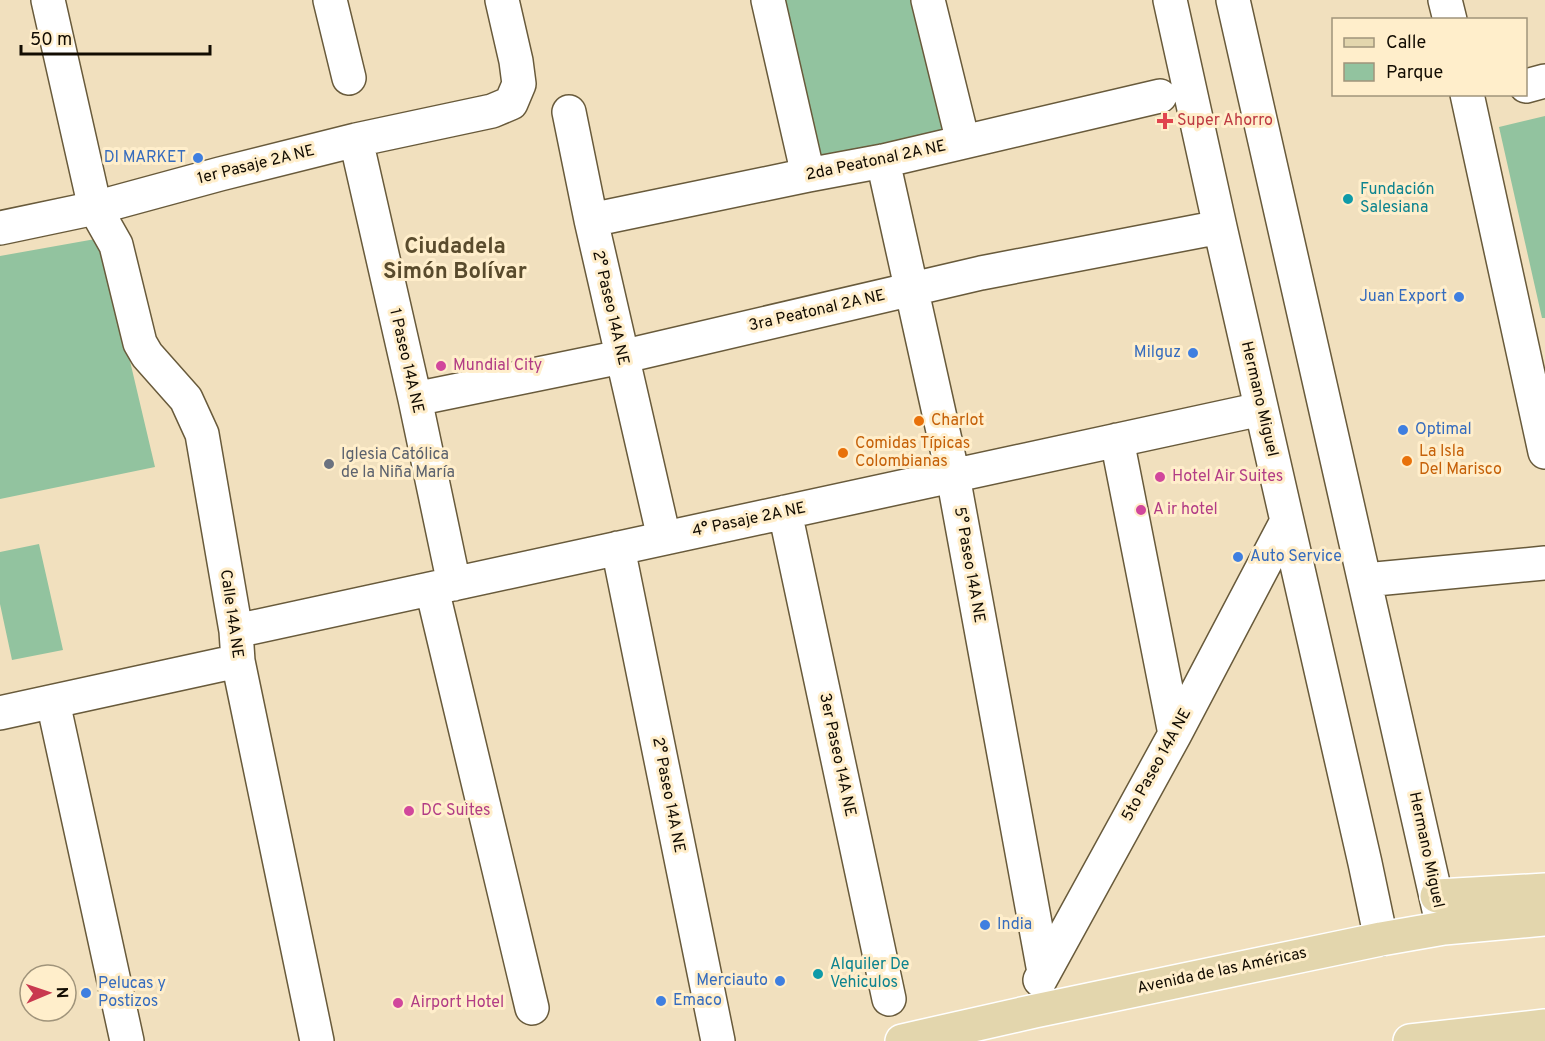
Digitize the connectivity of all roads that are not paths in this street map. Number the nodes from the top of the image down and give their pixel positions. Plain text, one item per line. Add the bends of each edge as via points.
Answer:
1 (48, 0) edge
2 (330, 0) edge
3 (502, 0) edge
4 (768, 0) edge
5 (928, 0) edge
6 (1170, 0) edge
7 (1233, 0) edge
8 (1446, 0) edge
9 (1450, 18) edge
10 (349, 78) dead end
11 (1545, 81) edge
12 (1527, 86) edge
13 (1160, 96) dead end
14 (1474, 96) edge
15 (569, 112) dead end
16 (356, 140) junction
17 (963, 142) junction
18 (883, 161) junction
19 (808, 175) junction
20 (95, 208) junction
21 (591, 220) junction
22 (1220, 227) junction
23 (0, 228) edge
24 (911, 288) junction
25 (1534, 350) edge
26 (621, 357) junction
27 (415, 399) junction
28 (1261, 409) junction
29 (1117, 440) junction
30 (1545, 452) edge
31 (952, 476) junction
32 (785, 512) junction
33 (1287, 521) junction
34 (664, 538) junction
35 (618, 548) junction
36 (1545, 563) edge
37 (1365, 580) junction
38 (443, 586) junction
39 (237, 646) junction
40 (53, 702) junction
41 (0, 713) edge
42 (1175, 734) junction
43 (1545, 890) edge
44 (1437, 896) junction
45 (1545, 919) edge
46 (1444, 928) junction
47 (1381, 939) junction
48 (1044, 972) junction
49 (889, 999) dead end
50 (532, 1008) dead end
51 (1035, 1011) junction
52 (1545, 1026) edge
53 (127, 1041) edge
54 (317, 1041) edge
55 (718, 1041) edge
56 (902, 1041) edge
57 (1410, 1041) edge

1 - 20 street, Calle 14A NE
2 - 10 street
3 - 16 street, 1er Pasaje 2A NE via 519,84 512,103 492,111
4 - 19 street
5 - 17 street
6 - 22 street, Hermano Miguel
7 - 37 street, Hermano Miguel
8 - 9 street
11 - 12 street
13 - 17 street, 2da Peatonal 2A NE
14 - 25 street
15 - 21 street, 2° Paseo 14A NE
16 - 20 street, 1er Pasaje 2A NE
16 - 27 street, 1 Paseo 14A NE
17 - 18 street, 2da Peatonal 2A NE
18 - 19 street, 2da Peatonal 2A NE
18 - 24 street, 5° Paseo 14A NE
19 - 21 street, 2da Peatonal 2A NE
20 - 23 street, 1er Pasaje 2A NE
20 - 39 street, Calle 14A NE via 116,245 140,343 186,399 202,434
21 - 26 street, 2° Paseo 14A NE
22 - 24 street, 3ra Peatonal 2A NE
22 - 28 street, Hermano Miguel
24 - 26 street, 3ra Peatonal 2A NE
24 - 31 street, 5° Paseo 14A NE
25 - 30 street
26 - 27 street, 3ra Peatonal 2A NE
26 - 34 street, 2° Paseo 14A NE
27 - 38 street, 1 Paseo 14A NE
28 - 29 street, 4° Pasaje 2A NE
28 - 33 street, Hermano Miguel
29 - 31 street, 4° Pasaje 2A NE
29 - 42 street
31 - 32 street, 4° Pasaje 2A NE
31 - 48 street, 5° Paseo 14A NE
32 - 34 street, 4° Pasaje 2A NE
32 - 49 street, 3er Paseo 14A NE
33 - 42 street, 5to Paseo 14A NE
33 - 47 street, Hermano Miguel
34 - 35 street, 4° Pasaje 2A NE
35 - 38 street, 4° Pasaje 2A NE
35 - 55 street, 2° Paseo 14A NE
36 - 37 street
37 - 44 street, Hermano Miguel
38 - 39 street, 4° Pasaje 2A NE
38 - 50 street, 1 Paseo 14A NE
39 - 40 street, 4° Pasaje 2A NE
39 - 54 street, Calle 14A NE
40 - 41 street, 4° Pasaje 2A NE
40 - 53 street
42 - 48 street, 5to Paseo 14A NE
43 - 44 main road
44 - 46 street, Hermano Miguel
45 - 46 main road, Avenida de las Américas
46 - 47 main road, Avenida de las Américas
47 - 51 main road, Avenida de las Américas
48 - 51 street, 5to Paseo 14A NE via 1035,992
51 - 56 main road, Avenida de las Américas
52 - 57 main road

